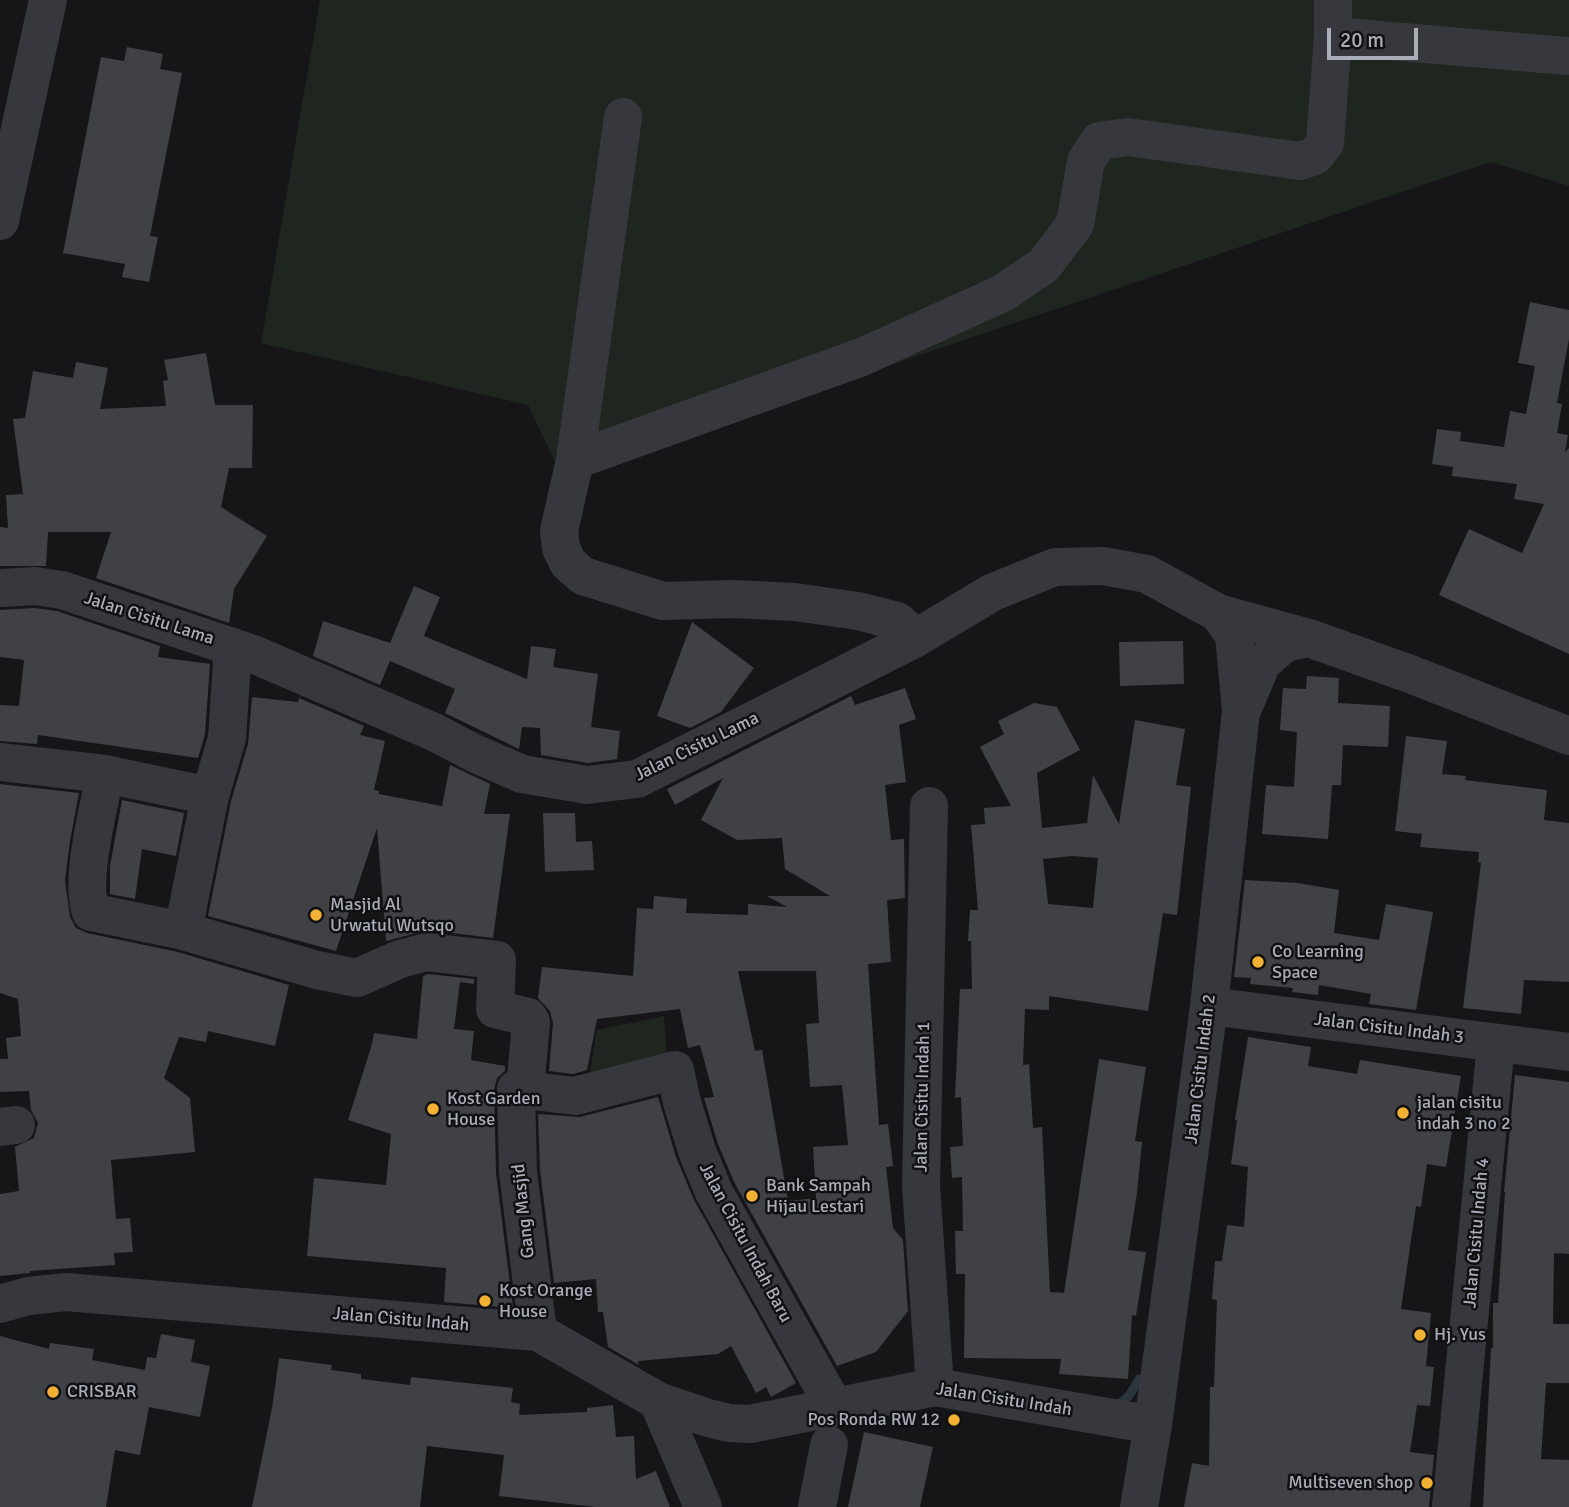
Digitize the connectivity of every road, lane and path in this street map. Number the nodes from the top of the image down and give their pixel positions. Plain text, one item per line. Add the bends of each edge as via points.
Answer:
1 (48, 0) edge
2 (1333, 18) edge
3 (1566, 56) dead end
4 (623, 117) dead end
5 (0, 221) edge
6 (575, 460) junction
7 (0, 588) edge
8 (1218, 612) junction
9 (916, 638) junction
10 (1309, 638) junction
11 (233, 647) junction
12 (1241, 711) junction
13 (1569, 736) edge
14 (0, 762) edge
15 (105, 774) junction
16 (210, 796) junction
17 (929, 806) dead end
18 (183, 931) junction
19 (1209, 1006) junction
20 (1496, 1043) junction
21 (1569, 1052) edge
22 (520, 1090) junction
23 (0, 1304) edge
24 (538, 1332) junction
25 (935, 1387) junction
26 (658, 1401) junction
27 (835, 1408) junction
28 (1153, 1425) junction
29 (830, 1446) dead end
30 (703, 1507) edge
31 (817, 1507) edge
32 (1139, 1507) edge
33 (1451, 1507) edge

1 - 5 street
2 - 3 street
2 - 6 street via 1325,143 1315,156 1300,161 1128,137 1099,141 1086,161 1075,224 1044,265 1003,293 862,357
4 - 6 street
6 - 9 street via 559,530 568,563 583,576 663,601 795,602 859,611 897,621
7 - 11 street, Jalan Cisitu Lama via 62,590
8 - 9 street, Jalan Cisitu Lama via 1147,574 1103,566 1055,567 993,592
8 - 10 street, Jalan Cisitu Lama
8 - 12 street via 1234,635
9 - 11 street, Jalan Cisitu Lama via 637,779 587,785 522,774
10 - 12 street via 1285,643 1262,663
10 - 13 street, Jalan Cisitu Lama
11 - 16 street via 227,738
12 - 19 street, Jalan Cisitu Indah 2
14 - 15 street
15 - 16 street
15 - 18 street via 89,864 87,901 91,912
16 - 18 street
17 - 25 street, Jalan Cisitu Indah 1 via 921,1186
18 - 22 street, Gang Masjid via 357,978 426,952 497,960 495,1009 528,1017 531,1022
19 - 20 street, Jalan Cisitu Indah 3
19 - 28 street, Jalan Cisitu Indah 2
20 - 21 street, Jalan Cisitu Indah 3
20 - 33 street, Jalan Cisitu Indah 4
22 - 24 street, Gang Masjid via 518,1172
22 - 27 street, Jalan Cisitu Indah Baru via 575,1096 675,1070 697,1151 714,1192
23 - 24 street, Jalan Cisitu Indah via 66,1292
24 - 26 street, Jalan Cisitu Indah
25 - 27 street, Jalan Cisitu Indah
25 - 28 street, Jalan Cisitu Indah
26 - 27 street, Jalan Cisitu Indah via 740,1424
26 - 30 street
28 - 32 street, Jalan Cisitu Indah 2
29 - 31 street

